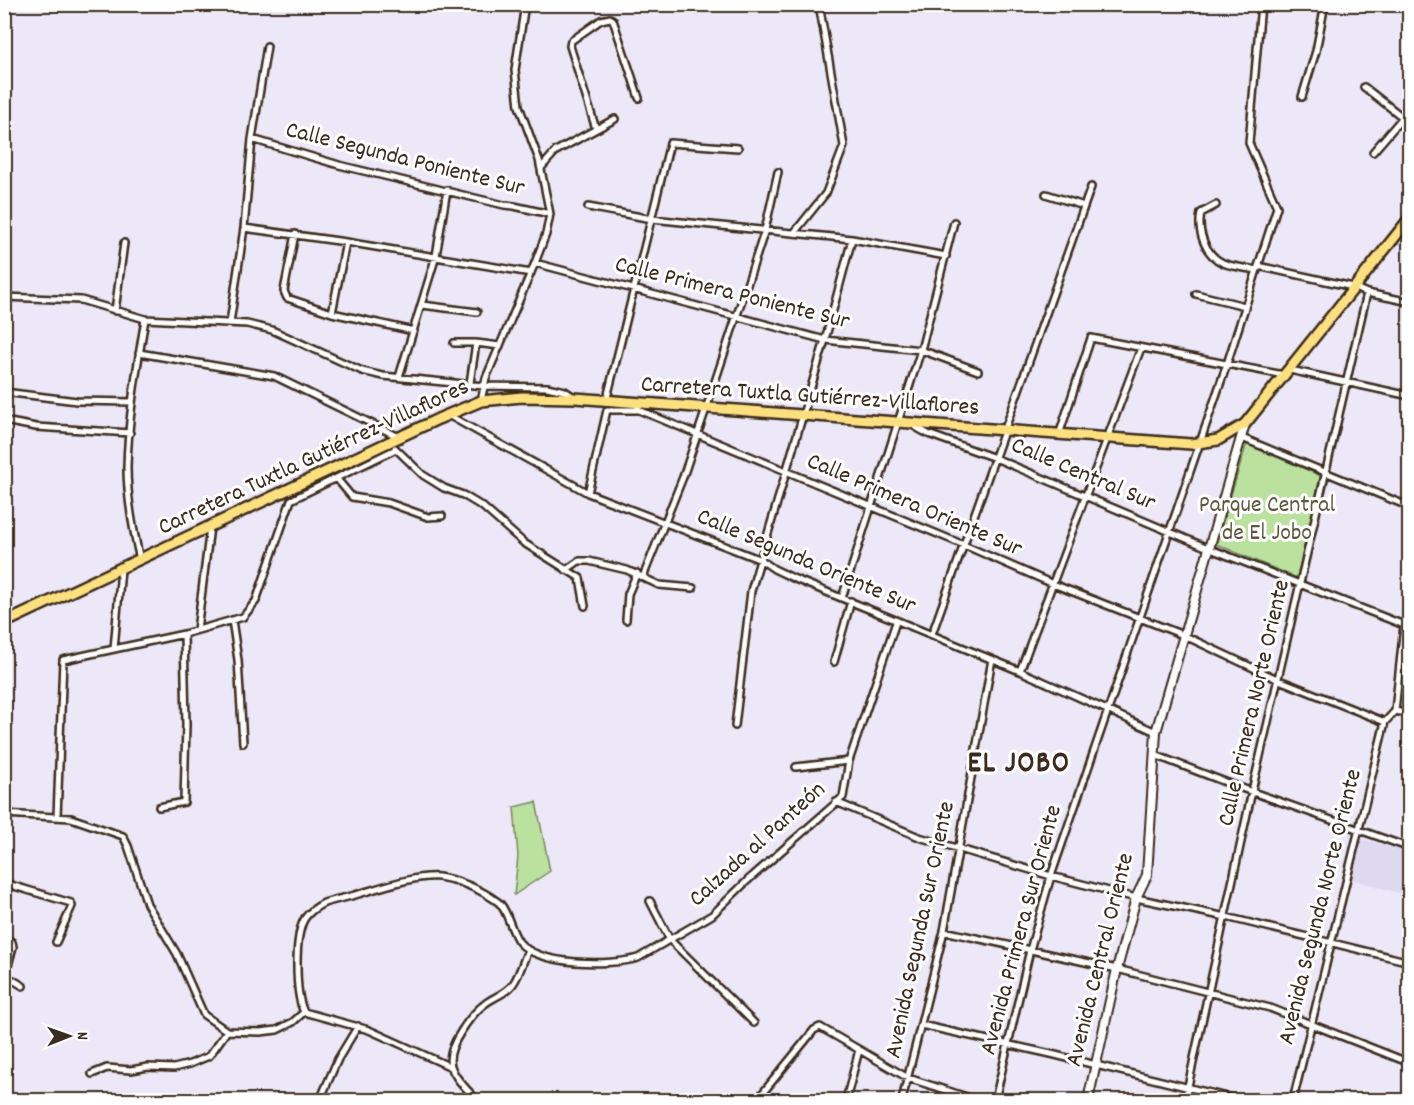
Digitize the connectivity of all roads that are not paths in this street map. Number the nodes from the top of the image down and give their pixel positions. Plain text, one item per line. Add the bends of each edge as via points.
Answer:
1 (525, 4) edge
2 (819, 4) edge
3 (1261, 4) edge
4 (1325, 4) edge
5 (1404, 4) edge
6 (1410, 7) edge
7 (267, 46) dead end
8 (1364, 87) dead end
9 (1302, 97) dead end
10 (639, 98) dead end
11 (1410, 108) edge
12 (1403, 117) junction
13 (615, 119) dead end
14 (1410, 123) edge
15 (596, 129) junction
16 (252, 139) junction
17 (738, 148) dead end
18 (1373, 152) dead end
19 (540, 168) junction
20 (778, 172) dead end
21 (1091, 187) dead end
22 (447, 190) junction
23 (1046, 194) dead end
24 (1216, 205) dead end
25 (1084, 206) junction
26 (588, 207) dead end
27 (550, 214) junction
28 (1410, 218) edge
29 (652, 219) junction
30 (954, 222) dead end
31 (244, 228) junction
32 (765, 230) junction
33 (294, 234) junction
34 (794, 234) junction
35 (852, 239) junction
36 (346, 242) junction
37 (124, 243) dead end
38 (436, 256) junction
39 (946, 256) junction
40 (535, 263) junction
41 (1257, 268) junction
42 (531, 273) junction
43 (1353, 287) junction
44 (633, 289) junction
45 (1367, 293) junction
46 (1196, 294) dead end
47 (4, 297) edge
48 (1410, 302) edge
49 (422, 305) junction
50 (1245, 306) junction
51 (115, 311) junction
52 (477, 312) dead end
53 (332, 313) junction
54 (736, 315) junction
55 (145, 319) junction
56 (230, 323) junction
57 (414, 331) junction
58 (825, 340) junction
59 (477, 343) junction
60 (454, 344) dead end
61 (500, 346) junction
62 (1141, 348) junction
63 (921, 350) junction
64 (139, 353) junction
65 (1227, 364) junction
66 (978, 371) dead end
67 (1288, 373) junction
68 (399, 377) junction
69 (470, 383) junction
70 (1346, 383) junction
71 (484, 386) junction
72 (4, 392) edge
73 (1410, 396) edge
74 (575, 398) junction
75 (481, 401) junction
76 (132, 402) junction
77 (607, 406) junction
78 (638, 407) junction
79 (706, 410) junction
80 (448, 415) junction
81 (802, 416) junction
82 (4, 421) edge
83 (897, 423) junction
84 (911, 424) junction
85 (1245, 424) junction
86 (950, 427) junction
87 (1004, 431) junction
88 (130, 433) junction
89 (698, 434) junction
90 (1059, 435) junction
91 (1109, 438) junction
92 (1242, 438) junction
93 (944, 440) junction
94 (395, 442) junction
95 (1199, 443) junction
96 (995, 458) junction
97 (785, 471) junction
98 (1325, 472) junction
99 (337, 479) junction
100 (588, 493) junction
101 (276, 496) junction
102 (1086, 497) junction
103 (291, 500) junction
104 (1410, 507) edge
105 (872, 508) junction
106 (442, 516) dead end
107 (665, 522) junction
108 (210, 527) junction
109 (1169, 531) junction
110 (964, 545) junction
111 (1209, 548) junction
112 (140, 560) junction
113 (761, 560) junction
114 (121, 569) junction
115 (566, 570) junction
116 (637, 573) junction
117 (643, 578) junction
118 (1053, 584) junction
119 (1300, 584) junction
120 (693, 588) dead end
121 (842, 598) junction
122 (850, 602) junction
123 (585, 606) dead end
124 (1140, 618) junction
125 (1410, 618) edge
126 (232, 620) junction
127 (626, 620) dead end
128 (896, 622) junction
129 (4, 623) edge
130 (1404, 626) junction
131 (197, 630) junction
132 (184, 634) junction
133 (932, 634) junction
134 (1183, 636) junction
135 (114, 649) junction
136 (992, 659) junction
137 (834, 662) dead end
138 (1020, 671) junction
139 (1279, 680) junction
140 (1108, 710) junction
141 (1395, 711) junction
142 (1410, 714) edge
143 (1385, 722) junction
144 (735, 726) dead end
145 (1156, 732) junction
146 (243, 743) dead end
147 (1155, 755) junction
148 (849, 761) junction
149 (796, 767) dead end
150 (1252, 791) junction
151 (836, 802) junction
152 (159, 807) dead end
153 (4, 814) edge
154 (57, 817) junction
155 (1358, 831) junction
156 (1410, 848) edge
157 (957, 849) junction
158 (1051, 876) junction
159 (4, 883) edge
160 (1136, 898) junction
161 (650, 901) dead end
162 (1226, 917) junction
163 (944, 931) junction
164 (4, 939) edge
165 (670, 940) junction
166 (56, 942) dead end
167 (1330, 943) junction
168 (528, 950) junction
169 (1030, 950) junction
170 (1410, 962) edge
171 (1117, 969) junction
172 (24, 986) dead end
173 (1208, 992) junction
174 (304, 1012) junction
175 (754, 1023) dead end
176 (1311, 1023) junction
177 (921, 1025) junction
178 (358, 1026) junction
179 (227, 1031) junction
180 (1008, 1045) junction
181 (859, 1050) junction
182 (1096, 1064) junction
183 (1410, 1064) edge
184 (451, 1067) junction
185 (92, 1074) dead end
186 (908, 1078) junction
187 (1189, 1088) junction
188 (320, 1101) edge
189 (476, 1101) edge
190 (757, 1101) edge
191 (846, 1101) edge
192 (903, 1101) edge
193 (976, 1101) edge
194 (995, 1101) edge
195 (1088, 1101) edge
196 (1185, 1101) edge
197 (1239, 1101) edge
198 (1293, 1101) edge

1 - 19 street via 515,70 519,106
2 - 34 street via 844,146 826,193
3 - 41 street, Avenida Primera Sur Oriente via 1249,143 1276,207
4 - 9 street
5 - 6 street
7 - 16 street
8 - 12 street
10 - 15 street via 614,20 601,20 571,41 570,46
11 - 12 street
12 - 14 street
12 - 18 street
13 - 15 street
15 - 19 street via 556,151
16 - 22 street, Calle Segunda Poniente Sur via 339,165
16 - 31 street
17 - 29 street via 670,143
19 - 27 street
20 - 32 street
21 - 25 street
22 - 27 street, Calle Segunda Poniente Sur
22 - 38 street
23 - 25 street
24 - 41 street via 1201,213 1199,221 1205,244 1223,263
25 - 87 street
26 - 29 street
27 - 40 street
28 - 43 main road, Carretera Tuxtla Gutiérrez-Villaflores
29 - 32 street
29 - 44 street
30 - 39 street
31 - 33 street
31 - 56 street
32 - 34 street
32 - 54 street
33 - 36 street
33 - 53 street via 284,291 287,298
34 - 35 street
35 - 39 street
35 - 58 street
36 - 38 street
36 - 53 street
37 - 51 street
38 - 42 street
38 - 49 street
39 - 63 street
40 - 42 street
40 - 44 street, Calle Primera Poniente Sur
41 - 43 street
41 - 50 street, Avenida Primera Sur Oriente
42 - 61 street
43 - 45 street
43 - 67 main road, Carretera Tuxtla Gutiérrez-Villaflores
44 - 54 street, Calle Primera Poniente Sur
44 - 77 street
45 - 48 street
45 - 70 street, Calle Primera Norte Oriente
46 - 50 street
47 - 51 street via 81,300
49 - 52 street
49 - 57 street
50 - 65 street, Avenida Primera Sur Oriente
51 - 55 street
53 - 57 street
54 - 58 street, Calle Primera Poniente Sur
54 - 79 street
55 - 56 street
55 - 64 street
56 - 68 street via 272,330 362,371
57 - 68 street
58 - 63 street, Calle Primera Poniente Sur
58 - 81 street
59 - 60 street
59 - 61 street
59 - 69 street
61 - 71 street
62 - 65 street
62 - 90 street via 1091,338
62 - 91 street
63 - 66 street, Calle Primera Poniente Sur
63 - 83 street
64 - 76 street
64 - 94 street via 274,376
65 - 67 street
65 - 95 street, Avenida Primera Sur Oriente
67 - 70 street
67 - 85 main road, Carretera Tuxtla Gutiérrez-Villaflores
68 - 69 street
69 - 71 street
70 - 73 street
70 - 98 street, Calle Primera Norte Oriente
71 - 74 street via 547,387
71 - 75 street
72 - 76 street via 77,401
74 - 75 main road, Carretera Tuxtla Gutiérrez-Villaflores
74 - 77 main road, Carretera Tuxtla Gutiérrez-Villaflores
75 - 80 main road, Carretera Tuxtla Gutiérrez-Villaflores
76 - 88 street
77 - 78 main road, Carretera Tuxtla Gutiérrez-Villaflores
77 - 100 street
78 - 79 main road, Carretera Tuxtla Gutiérrez-Villaflores
78 - 89 street, Calle Primera Oriente Sur
79 - 81 main road, Carretera Tuxtla Gutiérrez-Villaflores
79 - 89 street
80 - 94 main road, Carretera Tuxtla Gutiérrez-Villaflores
80 - 100 street, Calle Segunda Oriente Sur
81 - 83 main road, Carretera Tuxtla Gutiérrez-Villaflores
81 - 97 street
82 - 88 street
83 - 84 main road, Carretera Tuxtla Gutiérrez-Villaflores
83 - 105 street
84 - 86 main road, Carretera Tuxtla Gutiérrez-Villaflores
84 - 93 street, Calle Central Sur
85 - 92 street, Avenida Central Oriente
85 - 95 main road, Carretera Tuxtla Gutiérrez-Villaflores via 1218,440
86 - 87 main road, Carretera Tuxtla Gutiérrez-Villaflores
86 - 93 street
87 - 90 main road, Carretera Tuxtla Gutiérrez-Villaflores
87 - 96 street
88 - 112 street via 127,469
89 - 97 street, Calle Primera Oriente Sur
89 - 107 street
90 - 91 main road, Carretera Tuxtla Gutiérrez-Villaflores
91 - 95 main road, Carretera Tuxtla Gutiérrez-Villaflores
91 - 102 street
92 - 98 street
92 - 111 street, Avenida Central Oriente
93 - 96 street, Calle Central Sur
94 - 99 street
94 - 101 main road, Carretera Tuxtla Gutiérrez-Villaflores
94 - 115 street via 423,475 483,507 524,543
95 - 109 street, Avenida Primera Sur Oriente
96 - 102 street, Calle Central Sur
96 - 110 street
97 - 105 street, Calle Primera Oriente Sur
97 - 113 street
98 - 104 street
98 - 119 street, Calle Primera Norte Oriente
99 - 103 street
99 - 106 street via 352,497 389,503 428,517
100 - 107 street, Calle Segunda Oriente Sur
101 - 103 street
101 - 108 main road, Carretera Tuxtla Gutiérrez-Villaflores
102 - 109 street, Calle Central Sur
102 - 118 street
103 - 126 street via 256,601 243,617
105 - 110 street, Calle Primera Oriente Sur
105 - 121 street
107 - 113 street, Calle Segunda Oriente Sur
107 - 117 street
108 - 112 main road, Carretera Tuxtla Gutiérrez-Villaflores
108 - 131 street
109 - 111 street, Calle Central Sur
109 - 124 street, Avenida Primera Sur Oriente
110 - 118 street, Calle Primera Oriente Sur
110 - 133 street
111 - 119 street, Calle Central Sur
111 - 134 street, Avenida Central Oriente
112 - 114 main road, Carretera Tuxtla Gutiérrez-Villaflores
113 - 121 street, Calle Segunda Oriente Sur
113 - 144 street via 751,591
114 - 129 main road, Carretera Tuxtla Gutiérrez-Villaflores
114 - 135 street
115 - 116 street via 579,561 590,561
115 - 123 street via 580,578
116 - 117 street
116 - 127 street via 628,594
117 - 120 street via 659,585
118 - 124 street, Calle Primera Oriente Sur
118 - 138 street
119 - 130 street, Calle Central Sur
119 - 139 street, Calle Primera Norte Oriente
121 - 122 street, Calle Segunda Oriente Sur
122 - 128 street, Calle Segunda Oriente Sur
122 - 137 street
124 - 134 street, Calle Primera Oriente Sur
124 - 140 street, Avenida Primera Sur Oriente
125 - 130 street
126 - 131 street
126 - 146 street
128 - 133 street, Calle Segunda Oriente Sur
128 - 148 street, Calzada al Panteón
130 - 141 street
131 - 132 street
132 - 135 street
132 - 152 street via 184,802
133 - 136 street, Calle Segunda Oriente Sur
134 - 139 street, Calle Primera Oriente Sur
134 - 145 street, Avenida Central Oriente
135 - 154 street via 65,659 62,663
136 - 138 street, Calle Segunda Oriente Sur
136 - 157 street, Avenida Segunda Sur Oriente
138 - 140 street, Calle Segunda Oriente Sur
139 - 143 street, Calle Primera Oriente Sur
139 - 150 street, Calle Primera Norte Oriente
140 - 145 street, Calle Segunda Oriente Sur
140 - 158 street, Avenida Primera Sur Oriente
141 - 142 street
141 - 143 street
143 - 155 street, Avenida Segunda Norte Oriente
145 - 147 street, Avenida Central Oriente
147 - 150 street
147 - 160 street, Avenida Central Oriente via 1147,875
148 - 149 street
148 - 151 street, Calzada al Panteón via 843,797
150 - 155 street
150 - 162 street, Calle Primera Norte Oriente
151 - 157 street
151 - 165 street, Calzada al Panteón via 712,915
153 - 154 street
154 - 179 street via 71,818 123,837 147,904 177,954 204,1016
155 - 156 street
155 - 167 street, Avenida Segunda Norte Oriente
157 - 158 street
157 - 163 street, Avenida Segunda Sur Oriente
158 - 160 street
158 - 169 street, Avenida Primera Sur Oriente
159 - 166 street via 71,903
160 - 162 street
160 - 171 street, Avenida Central Oriente
161 - 165 street
162 - 167 street
162 - 173 street, Calle Primera Norte Oriente
163 - 169 street
163 - 177 street, Avenida Segunda Sur Oriente
164 - 172 street via 13,946 6,973
165 - 168 street, Calzada al Panteón via 627,961 575,962
165 - 175 street
167 - 170 street
167 - 176 street, Avenida Segunda Norte Oriente
168 - 174 street via 518,941 501,904 479,890 441,878 410,880 333,900 314,908 301,926 298,984
168 - 184 street via 513,986 484,1004 460,1034 453,1047
169 - 171 street
169 - 180 street, Avenida Primera Sur Oriente
171 - 173 street
171 - 182 street, Avenida Central Oriente
173 - 176 street
173 - 187 street, Calle Primera Norte Oriente
174 - 178 street
174 - 179 street via 277,1030
176 - 183 street
176 - 198 street, Avenida Segunda Norte Oriente
177 - 180 street
177 - 186 street, Avenida Segunda Sur Oriente
178 - 184 street
178 - 188 street
179 - 185 street via 208,1056 190,1064 174,1068 107,1068
180 - 182 street
180 - 194 street, Avenida Primera Sur Oriente
181 - 186 street
181 - 190 street via 816,1028
181 - 191 street
182 - 187 street
182 - 195 street, Avenida Central Oriente
184 - 189 street
186 - 192 street, Avenida Segunda Sur Oriente
186 - 193 street
187 - 196 street, Calle Primera Norte Oriente
187 - 197 street

